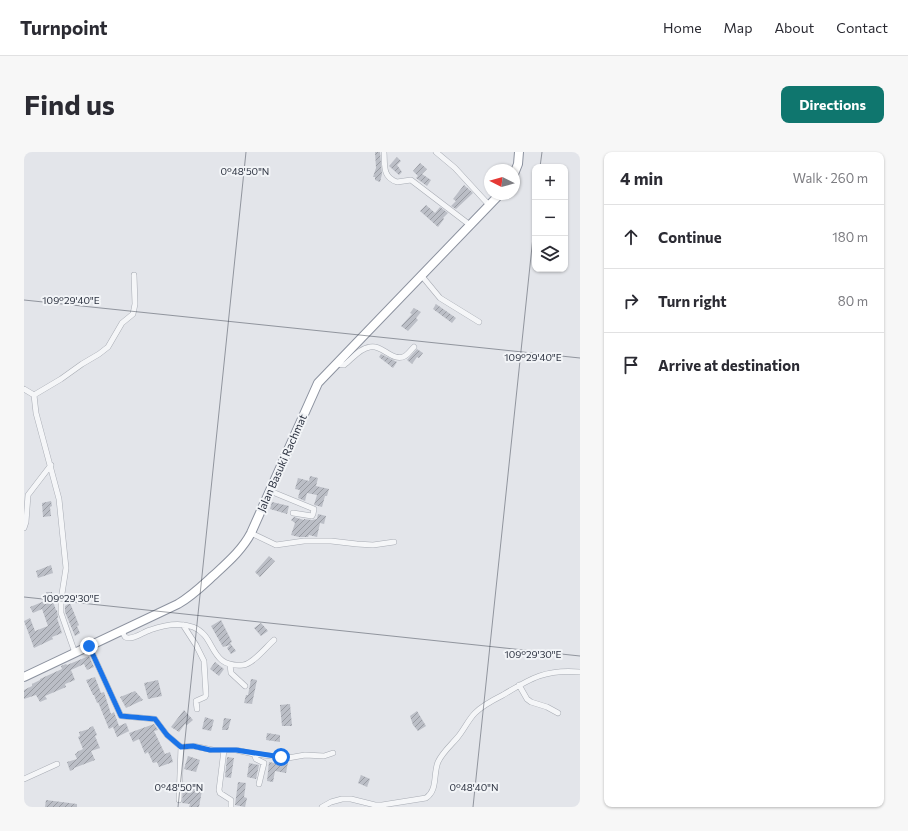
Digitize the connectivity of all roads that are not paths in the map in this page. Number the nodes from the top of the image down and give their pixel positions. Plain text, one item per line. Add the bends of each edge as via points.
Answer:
1 (384, 152) edge
2 (436, 152) edge
3 (519, 152) edge
4 (518, 164) edge
5 (494, 200) edge
6 (489, 206) junction
7 (470, 225) junction
8 (134, 275) dead end
9 (420, 275) junction
10 (479, 322) dead end
11 (414, 347) dead end
12 (337, 364) junction
13 (24, 389) edge
14 (34, 395) junction
15 (51, 465) junction
16 (270, 491) junction
17 (293, 513) dead end
18 (24, 528) edge
19 (251, 533) junction
20 (394, 542) dead end
21 (183, 625) junction
22 (122, 630) junction
23 (274, 640) dead end
24 (89, 646) junction
25 (75, 653) junction
26 (230, 665) junction
27 (580, 672) edge
28 (24, 677) edge
29 (519, 685) junction
30 (245, 686) dead end
31 (197, 709) dead end
32 (558, 713) dead end
33 (181, 747) junction
34 (224, 750) junction
35 (333, 753) dead end
36 (254, 754) junction
37 (58, 764) dead end
38 (24, 779) edge
39 (259, 784) dead end
40 (180, 800) dead end
41 (231, 807) edge
42 (322, 807) edge

1 - 7 street via 387,175 397,182 411,180
2 - 6 street via 455,168
3 - 4 highway
5 - 6 highway, Jalan Basuki Rachmat
6 - 7 highway, Jalan Basuki Rachmat
7 - 9 highway, Jalan Basuki Rachmat
8 - 14 street via 135,304 132,314 122,323 108,347
9 - 10 street via 440,298
9 - 12 highway, Jalan Basuki Rachmat
11 - 12 street via 406,356 399,358 370,346 344,365
12 - 16 highway, Jalan Basuki Rachmat via 315,388
13 - 14 street
14 - 15 street via 36,413
15 - 18 street via 28,495
15 - 25 street via 59,500 66,563 61,613
16 - 17 street via 314,509 312,516
16 - 19 highway, Jalan Basuki Rachmat
19 - 20 street via 276,545 304,540 357,544
19 - 22 highway, Jalan Basuki Rachmat via 244,546 231,560 188,597
21 - 22 street via 166,625 130,638 124,636
21 - 26 street via 193,627 201,633 219,658
21 - 31 street via 201,654 205,668 206,695 196,702
22 - 24 highway, Jalan Basuki Rachmat
23 - 26 street via 247,664
24 - 25 highway, Jalan Basuki Rachmat
24 - 33 street via 120,716 155,719 167,735
25 - 28 highway, Jalan Basuki Rachmat
26 - 30 street via 232,673
27 - 29 street via 553,672
29 - 32 street via 531,702
29 - 42 street via 485,704 470,718 463,731 438,761 433,788 428,797 382,805 342,799
33 - 34 street
33 - 40 street
34 - 36 street
34 - 41 street via 219,790 231,800
35 - 36 street via 288,758
36 - 39 street via 256,759 264,762
37 - 38 street

